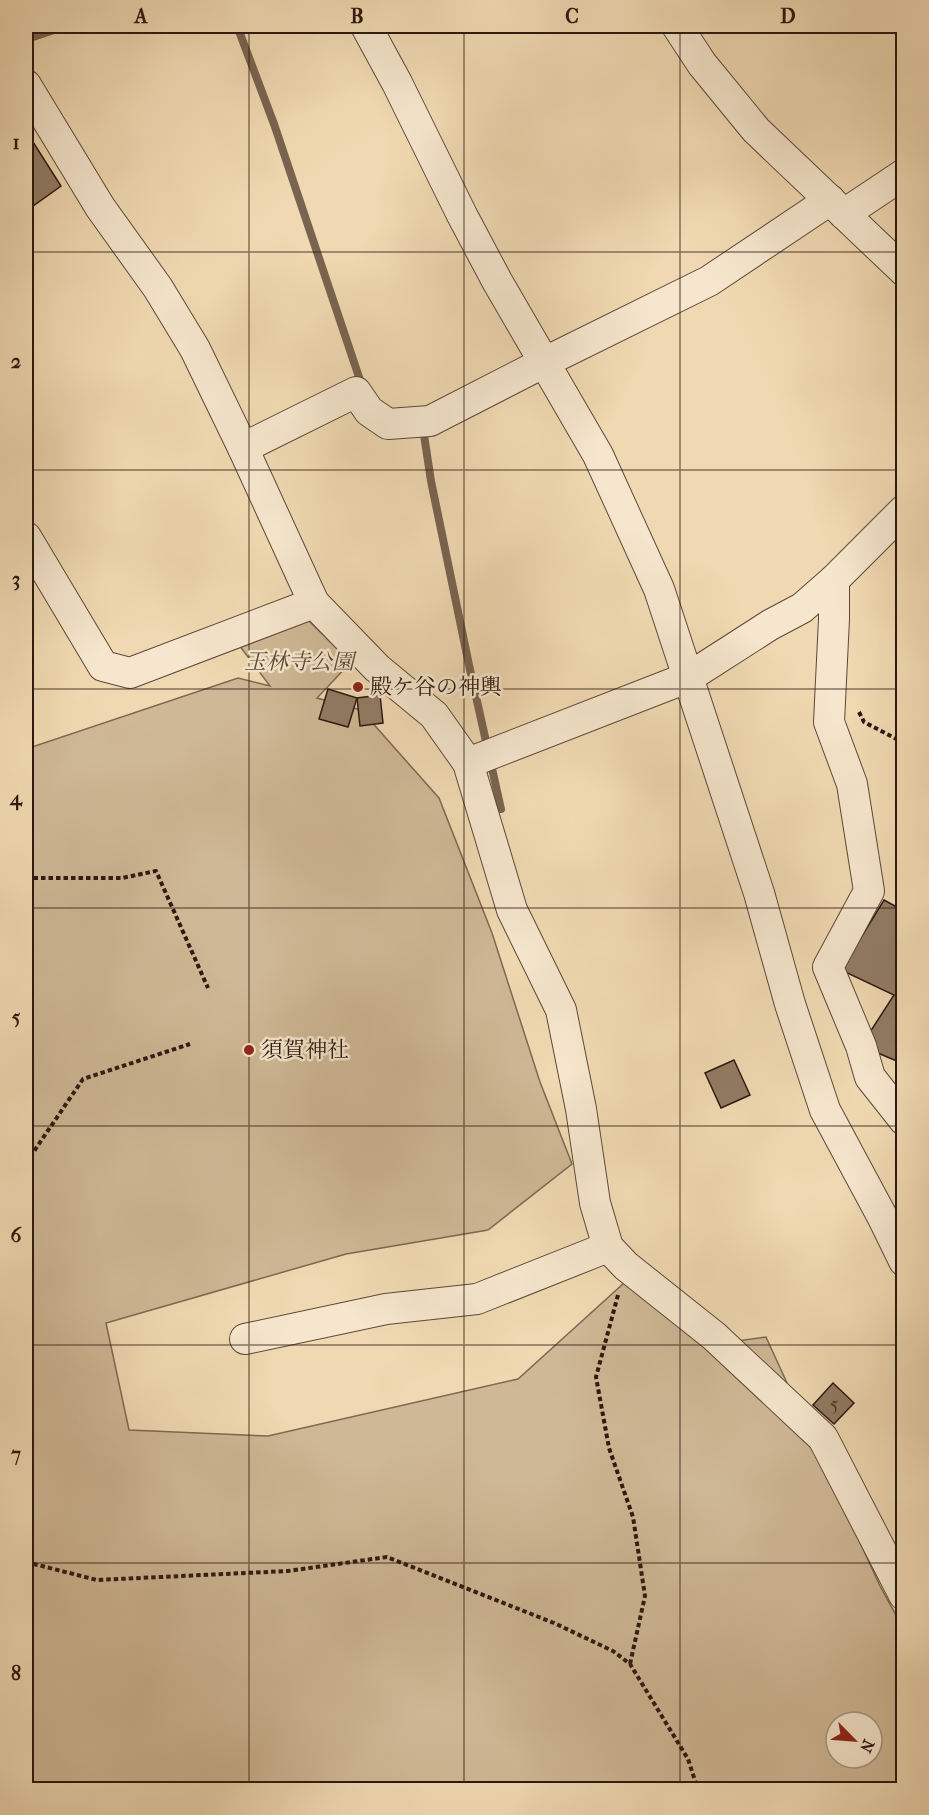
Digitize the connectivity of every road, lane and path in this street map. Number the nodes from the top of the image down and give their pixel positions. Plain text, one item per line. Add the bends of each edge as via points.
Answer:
1 (366, 26) edge
2 (677, 26) edge
3 (26, 85) edge
4 (903, 174) edge
5 (837, 207) junction
6 (903, 271) edge
7 (545, 362) junction
8 (243, 448) junction
9 (903, 510) edge
10 (26, 537) edge
11 (834, 580) junction
12 (314, 603) junction
13 (689, 677) junction
14 (468, 763) junction
15 (26, 878) edge
16 (208, 988) dead end
17 (190, 1044) dead end
18 (903, 1120) edge
19 (26, 1163) edge
20 (617, 1257) junction
21 (903, 1261) edge
22 (244, 1338) dead end
23 (26, 1562) edge
24 (903, 1595) edge
25 (630, 1664) junction
26 (26, 1773) edge
27 (38, 1790) edge
28 (698, 1790) edge

1 - 7 street via 497,281
2 - 5 street via 702,64 756,130
3 - 8 street via 100,207 158,288 195,349
4 - 5 street
5 - 6 street
5 - 7 street via 709,281
7 - 8 street via 430,421 388,424 369,411 356,392
7 - 13 street via 603,466 659,589
8 - 12 street
9 - 11 street
10 - 12 street via 103,666 130,674
11 - 13 street via 802,608 770,624
11 - 18 street via 829,722 852,784 869,891 828,967 870,1077
12 - 14 street via 377,668 434,715
13 - 14 street
13 - 21 street via 825,1110
14 - 20 street via 512,910 561,1010 582,1109 595,1203
15 - 16 path via 122,878 156,871
17 - 19 path via 83,1079
20 - 22 street via 477,1299 386,1309
20 - 24 street via 714,1336 823,1438
20 - 25 path via 596,1377 609,1448 633,1517 645,1596
23 - 25 path via 97,1580 288,1571 387,1557 554,1623 613,1651
25 - 28 path via 688,1759
26 - 27 path

